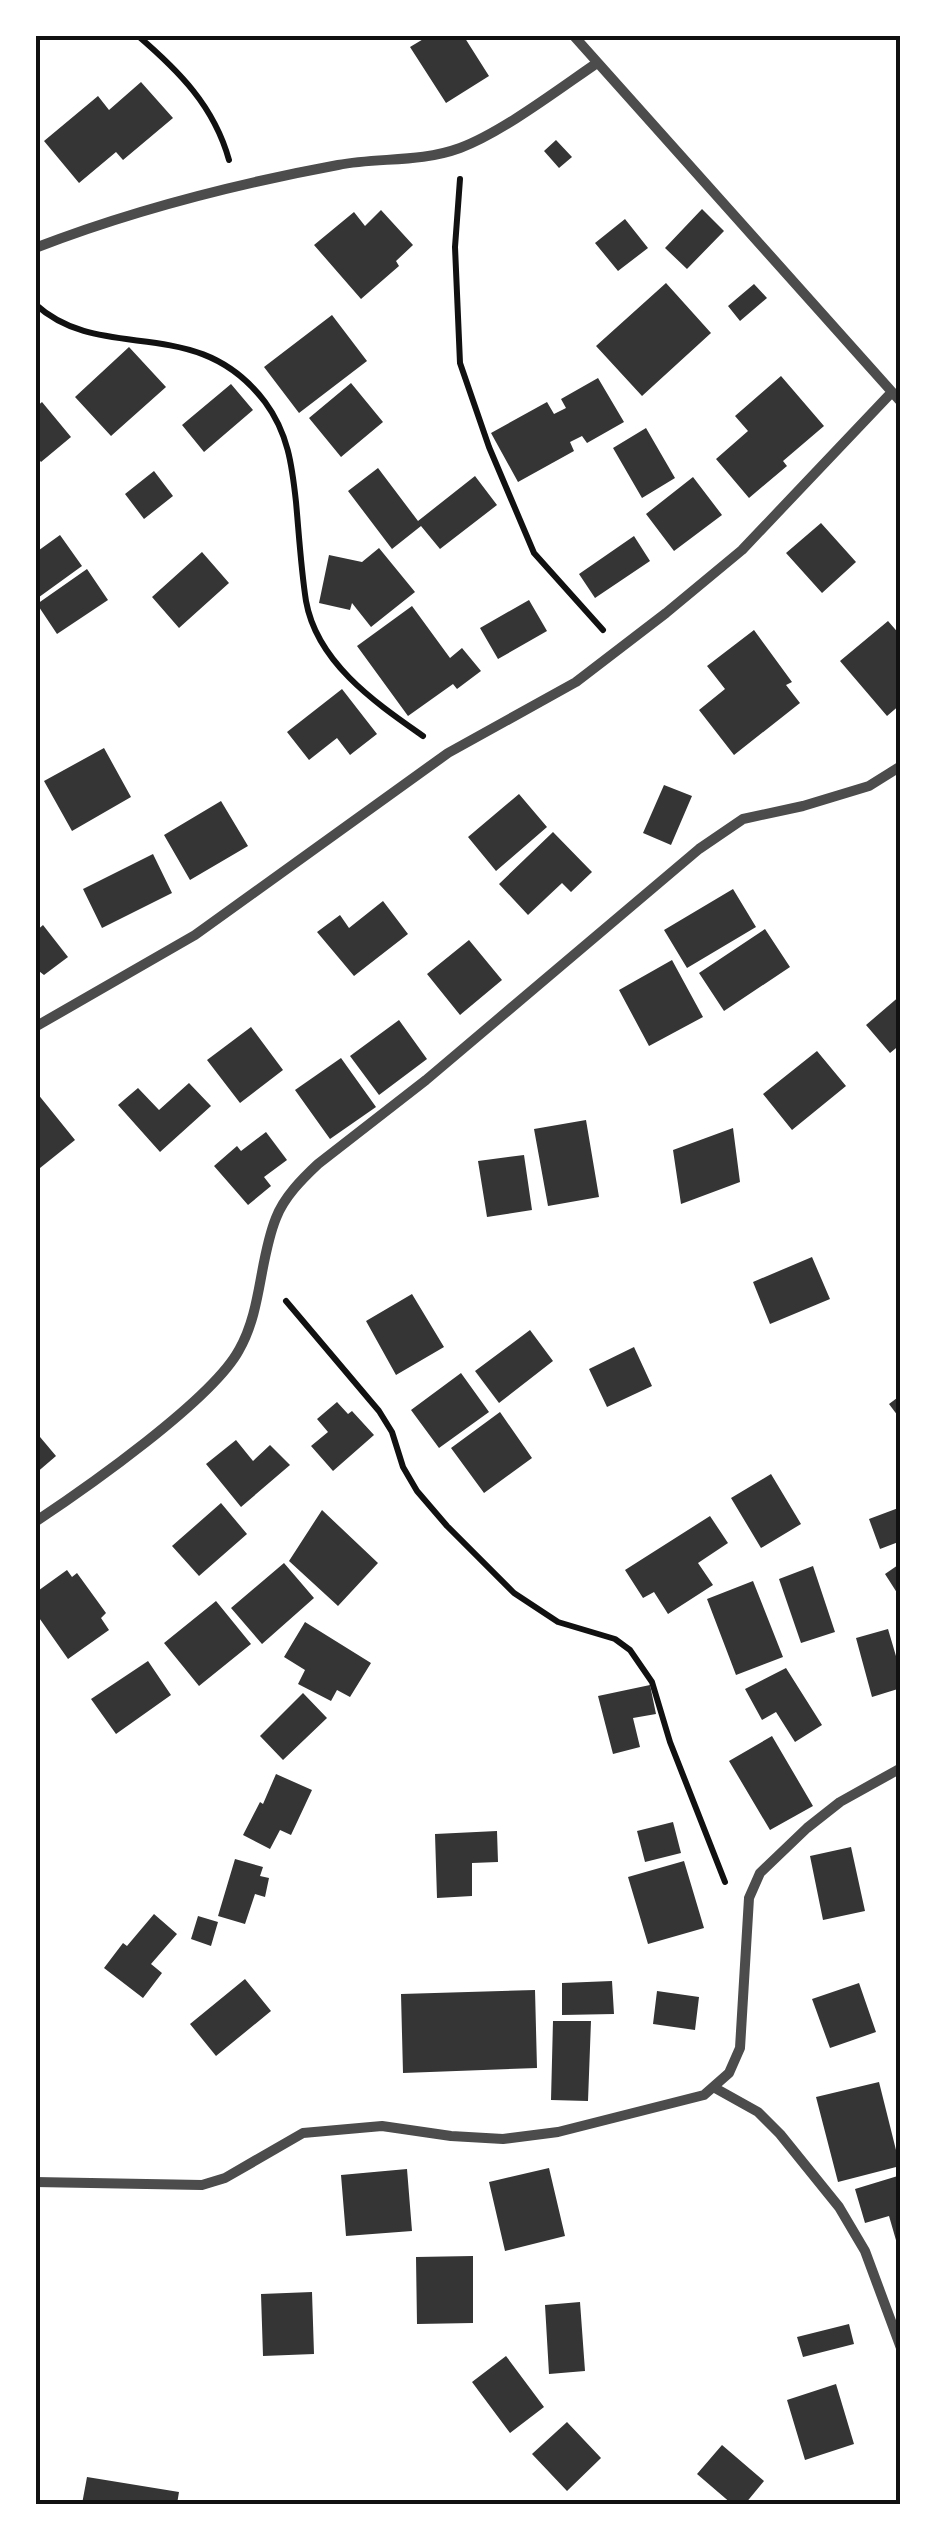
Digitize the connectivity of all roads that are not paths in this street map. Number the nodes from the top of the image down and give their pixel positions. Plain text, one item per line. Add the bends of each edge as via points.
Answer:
1 (573, 35) edge
2 (596, 63) junction
3 (35, 248) edge
4 (892, 392) junction
5 (901, 402) edge
6 (901, 766) edge
7 (35, 1028) edge
8 (35, 1522) edge
9 (901, 1768) edge
10 (715, 2088) junction
11 (35, 2182) edge
12 (901, 2348) edge

1 - 2 street
2 - 3 street via 462,148 237,186
2 - 4 street
4 - 5 street
4 - 7 street via 742,550 576,682 448,753 195,935
6 - 8 street via 869,786 743,819 699,849 303,1178 276,1216 249,1330 220,1376
9 - 10 street via 840,1802 760,1873 749,1898 740,2048
10 - 11 street via 558,2132 502,2138 382,2126 303,2133 202,2185
10 - 12 street via 758,2112 839,2207 865,2251

